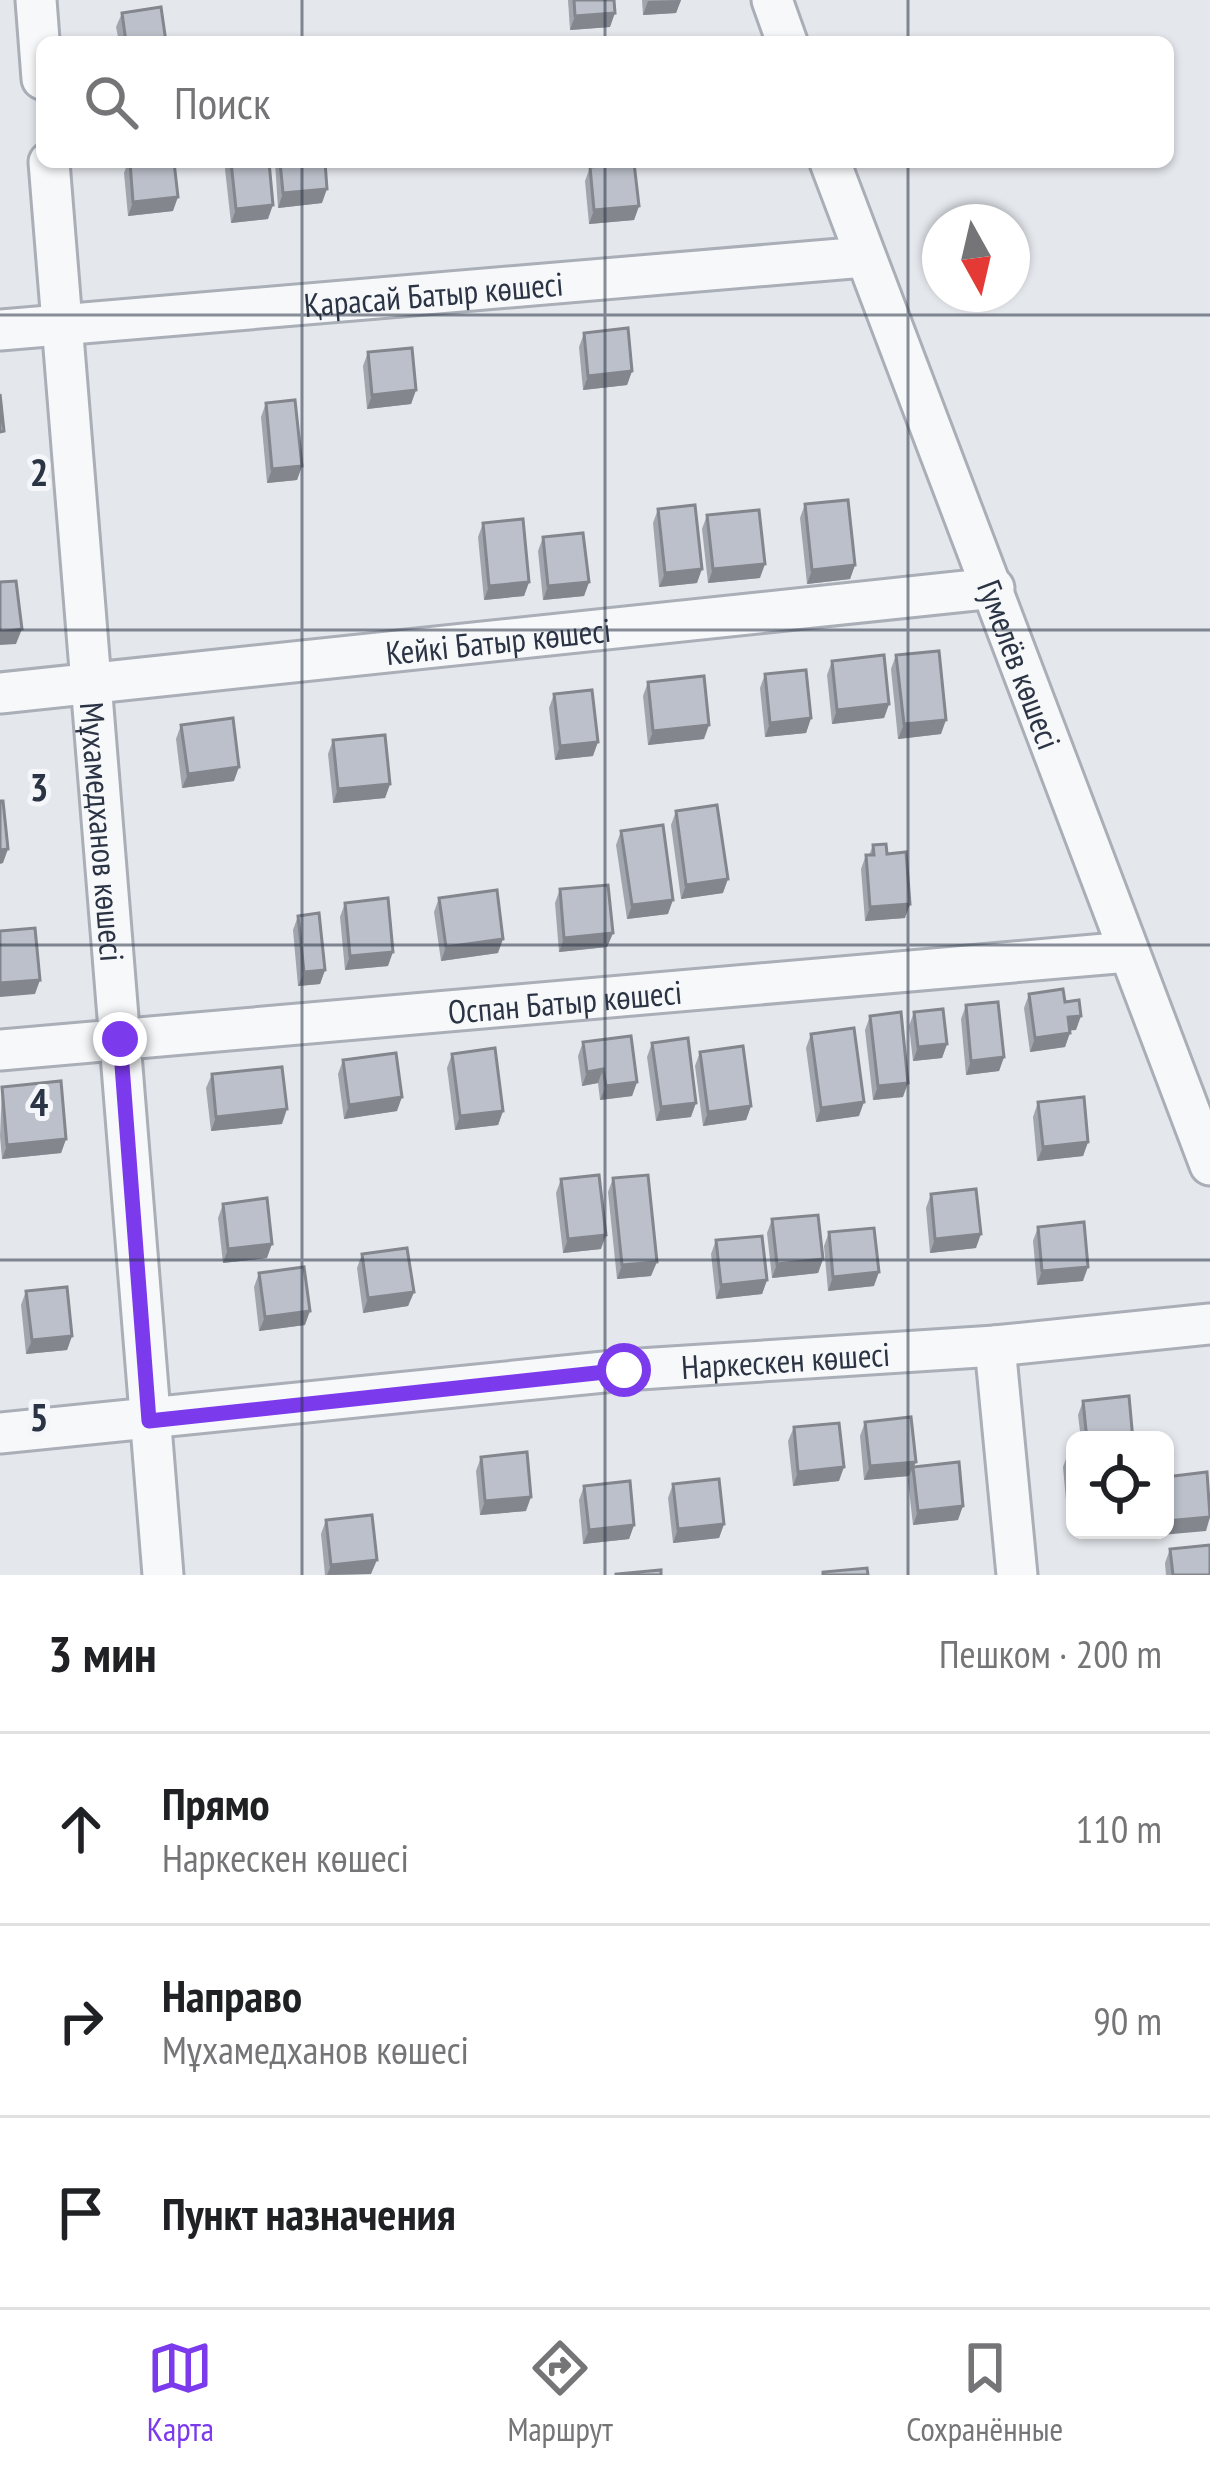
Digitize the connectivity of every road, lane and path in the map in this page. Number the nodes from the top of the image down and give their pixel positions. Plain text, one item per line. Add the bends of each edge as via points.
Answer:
1 (35, 0) edge
2 (772, 0) edge
3 (38, 36) edge
4 (785, 36) edge
5 (49, 168) edge
6 (832, 168) edge
7 (865, 257) junction
8 (62, 324) junction
9 (0, 330) edge
10 (994, 589) junction
11 (92, 684) junction
12 (0, 693) edge
13 (1128, 952) junction
14 (120, 1039) junction
15 (0, 1050) edge
16 (1210, 1165) edge
17 (1210, 1324) edge
18 (995, 1346) junction
19 (149, 1421) junction
20 (0, 1433) edge
21 (163, 1575) edge
22 (1017, 1575) edge

1 - 3 street
2 - 4 street
5 - 8 street, Мұхамедханов көшесі
6 - 7 street, Гумелёв көшесі
7 - 8 street, Қарасай Батыр көшесі
7 - 10 street, Гумелёв көшесі
8 - 9 street, Қарасай Батыр көшесі
8 - 11 street, Мұхамедханов көшесі
10 - 11 street, Кейкі Батыр көшесі
10 - 13 street, Гумелёв көшесі
11 - 12 street, Кейкі Батыр көшесі
11 - 14 street, Мұхамедханов көшесі
13 - 14 street, Оспан Батыр көшесі
13 - 16 street, Гумелёв көшесі
14 - 15 street, Оспан Батыр көшесі
14 - 19 street, Мұхамедханов көшесі
17 - 18 street, Наркескен көшесі
18 - 19 street, Наркескен көшесі via 624,1370
18 - 22 street
19 - 20 street, Наркескен көшесі
19 - 21 street, Мұхамедханов көшесі

